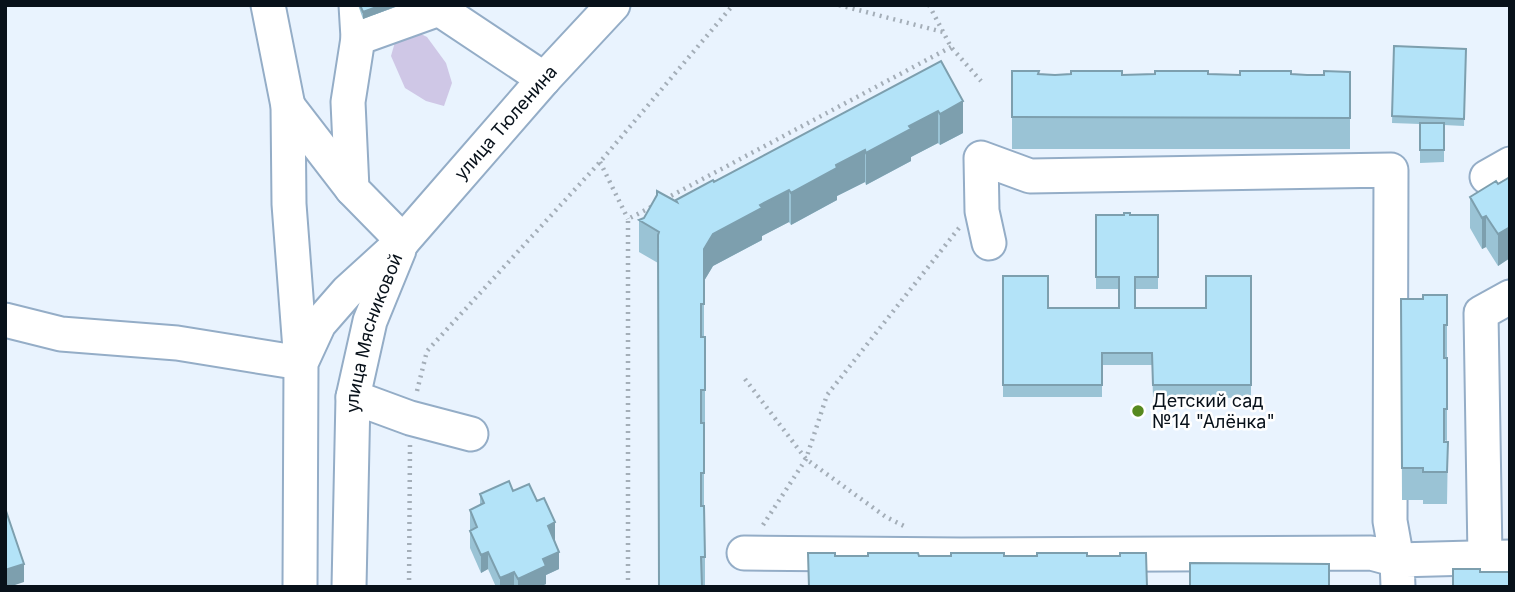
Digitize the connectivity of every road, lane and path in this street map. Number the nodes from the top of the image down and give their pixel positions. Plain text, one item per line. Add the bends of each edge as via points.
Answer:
1 (268, 5) edge
2 (356, 5) edge
3 (613, 5) edge
4 (733, 5) edge
5 (839, 5) edge
6 (929, 5) edge
7 (438, 7) edge
8 (943, 32) junction
9 (358, 38) junction
10 (951, 47) junction
11 (544, 79) junction
12 (981, 81) dead end
13 (288, 106) junction
14 (600, 162) junction
15 (352, 189) junction
16 (982, 211) junction
17 (628, 219) junction
18 (403, 241) junction
19 (989, 243) dead end
20 (1510, 297) edge
21 (5, 320) edge
22 (301, 363) junction
23 (744, 379) dead end
24 (353, 397) junction
25 (410, 418) junction
26 (471, 434) dead end
27 (806, 459) junction
28 (908, 528) dead end
29 (744, 553) joint
30 (1497, 557) edge
31 (1398, 573) edge
32 (300, 587) edge
33 (349, 587) edge
34 (410, 587) edge
35 (628, 587) edge

1 - 13 street, улица Мясниковой
2 - 9 street
3 - 11 street, улица Тюленина
4 - 14 path
5 - 8 path
6 - 8 path
7 - 9 street
7 - 11 street
8 - 10 path
9 - 15 street via 348,102
10 - 12 path
10 - 17 path
11 - 18 street, улица Тюленина
13 - 15 street
13 - 22 street, улица Мясниковой via 289,204
14 - 17 path
14 - 25 path via 427,351
15 - 18 street
16 - 19 street
16 - 27 path via 962,224 827,395
16 - 31 street via 981,158 1030,176 1391,170 1386,264 1390,521
17 - 35 path
18 - 22 street, улица Мясниковой via 319,324
18 - 24 street, улица Мясниковой via 370,321
20 - 30 street via 1481,313
21 - 22 street via 61,334 177,343
22 - 32 street, улица Мясниковой
23 - 27 path
24 - 25 street
24 - 33 street, улица Мясниковой
25 - 26 street
25 - 34 path
27 - 28 path
27 - 29 path
29 - 31 street via 1371,553
30 - 31 street

